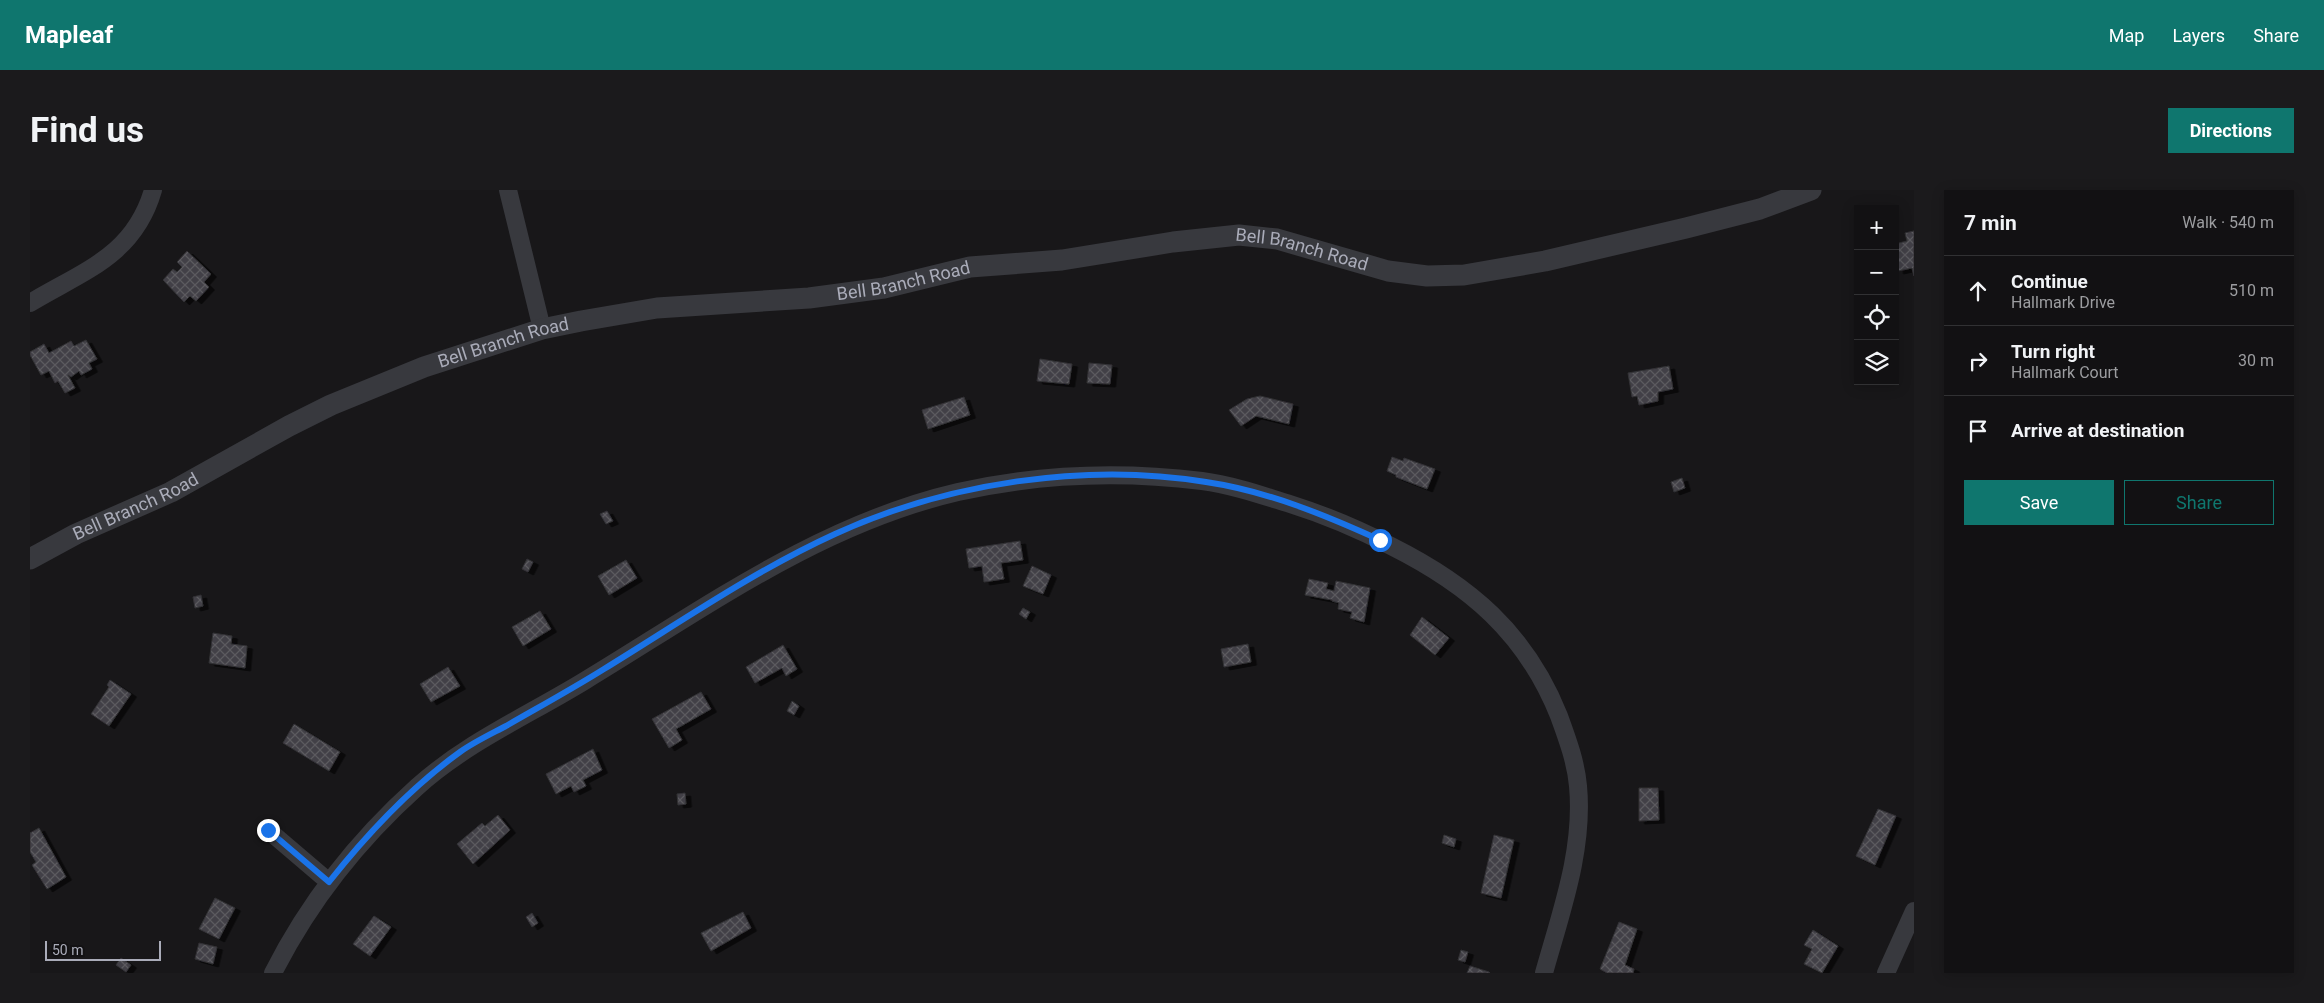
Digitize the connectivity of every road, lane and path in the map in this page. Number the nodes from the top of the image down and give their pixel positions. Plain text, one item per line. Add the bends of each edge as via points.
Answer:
1 (153, 190) edge
2 (508, 190) edge
3 (1804, 192) edge
4 (30, 303) edge
5 (542, 329) junction
6 (30, 559) edge
7 (268, 830) dead end
8 (329, 882) junction
9 (1914, 911) edge
10 (273, 973) edge
11 (1544, 973) edge
12 (1886, 973) edge

1 - 4 street via 137,226 122,245 101,263
2 - 5 street
3 - 5 street, Bell Branch Road via 1760,209 1658,235 1545,261 1464,274 1427,276 1388,271 1276,239 1239,235 1062,260 970,267 884,288 809,298 657,308
5 - 6 street, Bell Branch Road via 424,367 331,405 171,492 76,534
7 - 8 street
8 - 10 street
8 - 11 street via 386,817 461,751 581,683 754,577 834,534 891,512 956,493 1051,477 1116,474 1206,482 1323,514 1421,561 1479,601 1506,628 1534,666 1554,704 1571,752 1578,785 1573,872
9 - 12 street

